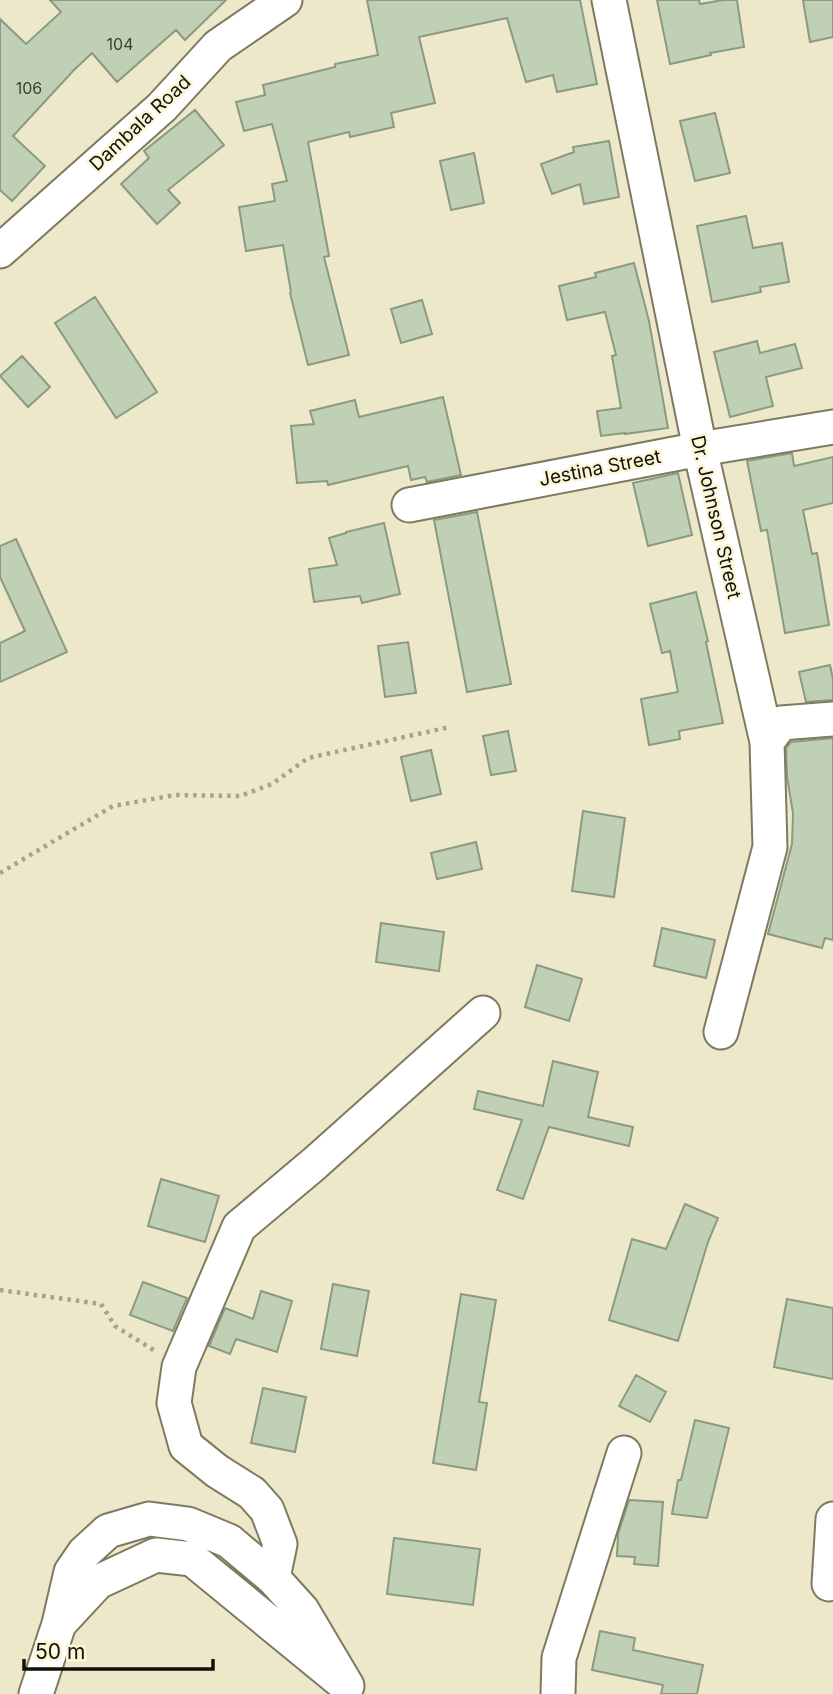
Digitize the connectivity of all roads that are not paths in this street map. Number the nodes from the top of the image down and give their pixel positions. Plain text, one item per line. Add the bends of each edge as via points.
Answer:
1 (285, 0) edge
2 (609, 0) edge
3 (0, 251) edge
4 (833, 427) edge
5 (700, 449) junction
6 (409, 505) dead end
7 (833, 719) edge
8 (767, 743) junction
9 (483, 1013) dead end
10 (721, 1032) dead end
11 (624, 1453) dead end
12 (833, 1519) edge
13 (273, 1578) junction
14 (829, 1584) dead end
15 (60, 1624) junction
16 (348, 1690) edge
17 (36, 1694) edge
18 (558, 1694) edge

1 - 3 street, Dambala Road via 218,46 162,107
2 - 5 street, Dr. Johnson Street
4 - 5 street, Jestina Street
5 - 6 street, Jestina Street
5 - 8 street, Dr. Johnson Street
7 - 8 street via 781,723
8 - 10 street, Dr. Johnson Street via 770,847
9 - 13 street via 239,1227 179,1367 174,1403 186,1446 252,1493 267,1510 280,1544
11 - 18 street via 559,1658
12 - 14 street
13 - 15 street via 229,1541 188,1524 149,1519 108,1531 84,1553 71,1572
13 - 16 street via 302,1610
15 - 16 street via 98,1582 156,1555 192,1559
15 - 17 street

